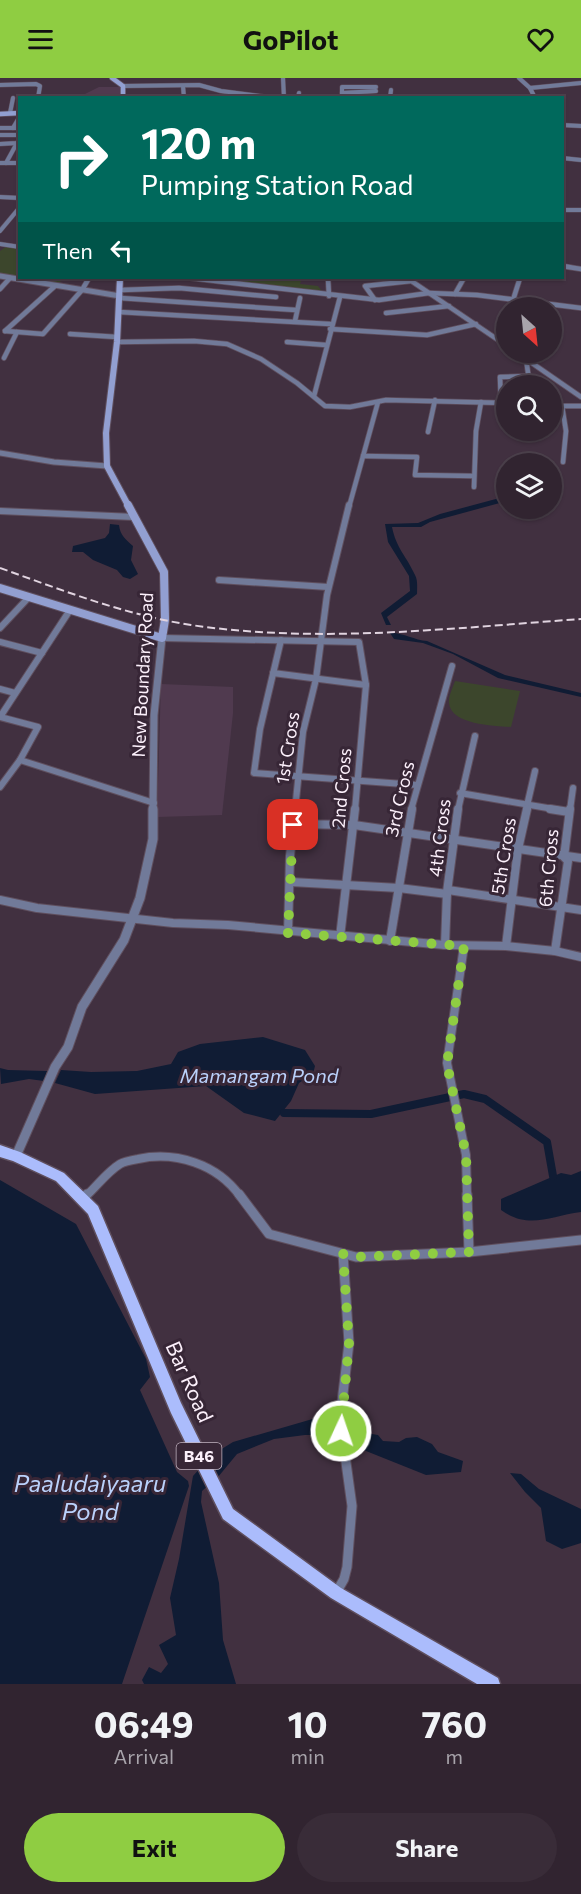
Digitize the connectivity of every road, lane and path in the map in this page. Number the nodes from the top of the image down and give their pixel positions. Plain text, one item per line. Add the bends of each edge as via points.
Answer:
1 (2, 78) edge
2 (112, 78) edge
3 (282, 78) edge
4 (519, 78) edge
5 (581, 83) edge
6 (1, 85) edge
7 (123, 86) junction
8 (183, 86) junction
9 (530, 88) junction
10 (376, 89) dead end
11 (391, 90) dead end
12 (342, 95) edge
13 (38, 96) edge
14 (123, 96) edge
15 (184, 96) edge
16 (241, 96) edge
17 (285, 96) edge
18 (390, 96) edge
19 (533, 96) edge
20 (14, 98) dead end
21 (0, 113) edge
22 (16, 113) edge
23 (564, 124) edge
24 (581, 126) edge
25 (0, 128) edge
26 (13, 128) junction
27 (18, 128) edge
28 (0, 135) edge
29 (18, 136) edge
30 (18, 143) edge
31 (0, 144) edge
32 (564, 158) edge
33 (581, 160) edge
34 (0, 163) edge
35 (6, 163) junction
36 (18, 164) edge
37 (0, 197) edge
38 (17, 198) edge
39 (18, 209) edge
40 (564, 210) edge
41 (581, 210) edge
42 (0, 231) edge
43 (0, 244) edge
44 (6, 245) junction
45 (18, 247) edge
46 (0, 250) edge
47 (564, 266) edge
48 (581, 269) edge
49 (0, 276) edge
50 (10, 278) junction
51 (88, 279) edge
52 (120, 279) edge
53 (198, 279) edge
54 (328, 279) edge
55 (409, 279) edge
56 (463, 279) edge
57 (520, 279) edge
58 (55, 286) junction
59 (0, 289) edge
60 (82, 290) junction
61 (280, 290) junction
62 (429, 293) junction
63 (455, 294) junction
64 (120, 295) junction
65 (328, 296) junction
66 (276, 297) junction
67 (340, 297) junction
68 (514, 297) edge
69 (300, 298) dead end
70 (496, 298) edge
71 (375, 300) junction
72 (449, 306) junction
73 (562, 306) edge
74 (272, 308) junction
75 (581, 308) edge
76 (296, 310) junction
77 (119, 312) junction
78 (386, 313) dead end
79 (295, 321) junction
80 (476, 324) junction
81 (330, 326) junction
82 (17, 332) junction
83 (70, 334) dead end
84 (496, 338) edge
85 (117, 339) junction
86 (287, 342) dead end
87 (326, 345) junction
88 (4, 358) dead end
89 (532, 363) edge
90 (314, 396) junction
91 (581, 398) edge
92 (435, 400) junction
93 (378, 402) junction
94 (482, 402) junction
95 (496, 403) edge
96 (562, 406) joint
97 (581, 406) edge
98 (428, 432) dead end
99 (0, 453) edge
100 (363, 456) junction
101 (563, 462) dead end
102 (107, 466) junction
103 (474, 476) junction
104 (474, 487) dead end
105 (0, 510) edge
106 (134, 517) junction
107 (219, 580) dead end
108 (328, 587) junction
109 (0, 588) edge
110 (28, 597) junction
111 (70, 610) junction
112 (0, 628) edge
113 (162, 638) junction
114 (281, 640) junction
115 (320, 640) junction
116 (0, 642) edge
117 (42, 652) junction
118 (452, 666) dead end
119 (273, 673) junction
120 (316, 679) junction
121 (366, 685) junction
122 (0, 689) edge
123 (15, 693) junction
124 (476, 736) dead end
125 (20, 760) junction
126 (535, 771) dead end
127 (298, 775) junction
128 (357, 780) junction
129 (417, 785) junction
130 (0, 787) edge
131 (573, 788) dead end
132 (460, 793) junction
133 (154, 803) junction
134 (528, 804) junction
135 (569, 812) junction
136 (293, 824) junction
137 (354, 825) junction
138 (406, 832) junction
139 (451, 837) junction
140 (518, 849) junction
141 (564, 857) junction
142 (581, 858) edge
143 (291, 882) junction
144 (347, 884) junction
145 (399, 888) junction
146 (448, 892) junction
147 (512, 899) junction
148 (0, 900) edge
149 (561, 906) junction
150 (581, 910) edge
151 (133, 917) junction
152 (288, 933) junction
153 (340, 937) junction
154 (390, 941) junction
155 (444, 945) junction
156 (464, 946) junction
157 (506, 946) junction
158 (555, 951) junction
159 (581, 957) edge
160 (0, 1151) edge
161 (16, 1156) junction
162 (82, 1199) junction
163 (581, 1240) edge
164 (469, 1252) junction
165 (343, 1254) junction
166 (336, 1593) junction
167 (492, 1684) edge

1 - 6 street
2 - 7 main road
3 - 17 street
4 - 9 street
5 - 9 street
6 - 13 street via 36,84 40,86
7 - 8 street
7 - 14 main road
8 - 15 street
8 - 16 street via 207,85
9 - 19 street
10 - 12 street
11 - 18 street
20 - 22 street
21 - 22 main road
22 - 26 street
23 - 24 street
25 - 26 street
26 - 27 street
28 - 29 street
30 - 31 street
30 - 35 street
32 - 33 street
34 - 35 street
35 - 36 street
37 - 38 street
39 - 42 street
40 - 41 street
43 - 44 street
44 - 45 street
44 - 46 street
47 - 48 street
49 - 50 street
50 - 58 street
50 - 59 street
51 - 60 street
52 - 64 main road, New Boundary Road
53 - 61 street
54 - 65 street
55 - 62 street
55 - 71 street via 365,286
56 - 63 street
57 - 68 street
58 - 60 street
58 - 82 street via 5,331
60 - 64 street
60 - 82 street via 43,334
61 - 65 street
61 - 66 street
62 - 63 street
62 - 71 street
62 - 72 street
63 - 70 street
64 - 66 street via 144,287
64 - 74 street
64 - 77 main road, New Boundary Road
65 - 67 street
66 - 74 street
67 - 71 street
67 - 81 street
69 - 76 street
72 - 78 street
72 - 80 street
73 - 75 street
74 - 76 street
76 - 79 street
77 - 79 street
77 - 85 main road, New Boundary Road
79 - 81 street
80 - 81 street via 427,335
80 - 84 street
81 - 87 street
82 - 88 street
83 - 85 street
85 - 90 street via 227,344 261,359
85 - 102 main road, New Boundary Road via 106,433
86 - 87 street
87 - 90 street
89 - 91 street
90 - 93 street via 332,407
92 - 93 street
92 - 94 street
92 - 98 street
93 - 100 street
94 - 95 street
94 - 103 street
96 - 97 street
96 - 101 street via 566,431
99 - 102 street
100 - 103 street via 417,457 415,475
100 - 108 street
102 - 106 main road, New Boundary Road
103 - 104 street
105 - 106 street
106 - 113 main road, New Boundary Road via 164,572
107 - 108 street
108 - 115 street
109 - 110 main road
110 - 111 main road
110 - 112 street
111 - 113 main road
111 - 117 street
113 - 114 street
113 - 133 street, New Boundary Road via 154,715
114 - 115 street
114 - 119 street, 1st Cross
115 - 120 street, 1st Cross
115 - 121 street, 2nd Cross via 359,642
116 - 117 street
117 - 123 street
118 - 129 street, 3rd Cross
119 - 120 street
119 - 127 street, 1st Cross via 254,773
120 - 121 street
120 - 127 street, 1st Cross via 303,732
121 - 128 street, 2nd Cross
122 - 123 street
123 - 125 street via 0,717 38,727
124 - 132 street, 4th Cross
125 - 130 street
125 - 133 street
126 - 134 street, 5th Cross
127 - 128 street
127 - 136 street, 1st Cross
128 - 129 street
128 - 137 street, 2nd Cross
129 - 138 street, 3rd Cross
131 - 135 street, 6th Cross
132 - 134 street
132 - 139 street, 4th Cross
133 - 151 street, New Boundary Road via 153,839
134 - 135 street
134 - 140 street, 5th Cross
135 - 141 street, 6th Cross
136 - 137 street
136 - 143 street, 1st Cross
137 - 138 street
137 - 144 street, 2nd Cross
138 - 139 street
138 - 145 street, 3rd Cross
139 - 140 street
139 - 146 street, 4th Cross
140 - 141 street
140 - 147 street, 5th Cross
141 - 142 street
141 - 149 street, 6th Cross via 568,861
143 - 144 street
143 - 152 street, 1st Cross
144 - 145 street
144 - 153 street, 2nd Cross
145 - 146 street
145 - 154 street, 3rd Cross
146 - 147 street
146 - 155 street, 4th Cross
147 - 149 street
147 - 157 street, 5th Cross
148 - 151 street via 37,908
149 - 150 street
149 - 158 street, 6th Cross
151 - 152 street
151 - 161 street, New Boundary Road via 124,940 82,1007 68,1047 55,1067
152 - 153 street
153 - 154 street
154 - 155 street
155 - 156 street
156 - 157 street
156 - 164 street via 447,1064 466,1155
157 - 158 street
158 - 159 street
160 - 161 main road, Bar Road / B46
161 - 162 main road, Bar Road / B46 via 60,1177
162 - 165 street via 121,1163 156,1155 189,1160 231,1183 269,1234
162 - 166 main road, Bar Road / B46 via 93,1209 176,1408 228,1514
163 - 164 street
164 - 165 street via 356,1257
165 - 166 street via 349,1343 340,1419 352,1506 347,1567
166 - 167 main road, Bar Road / B46

